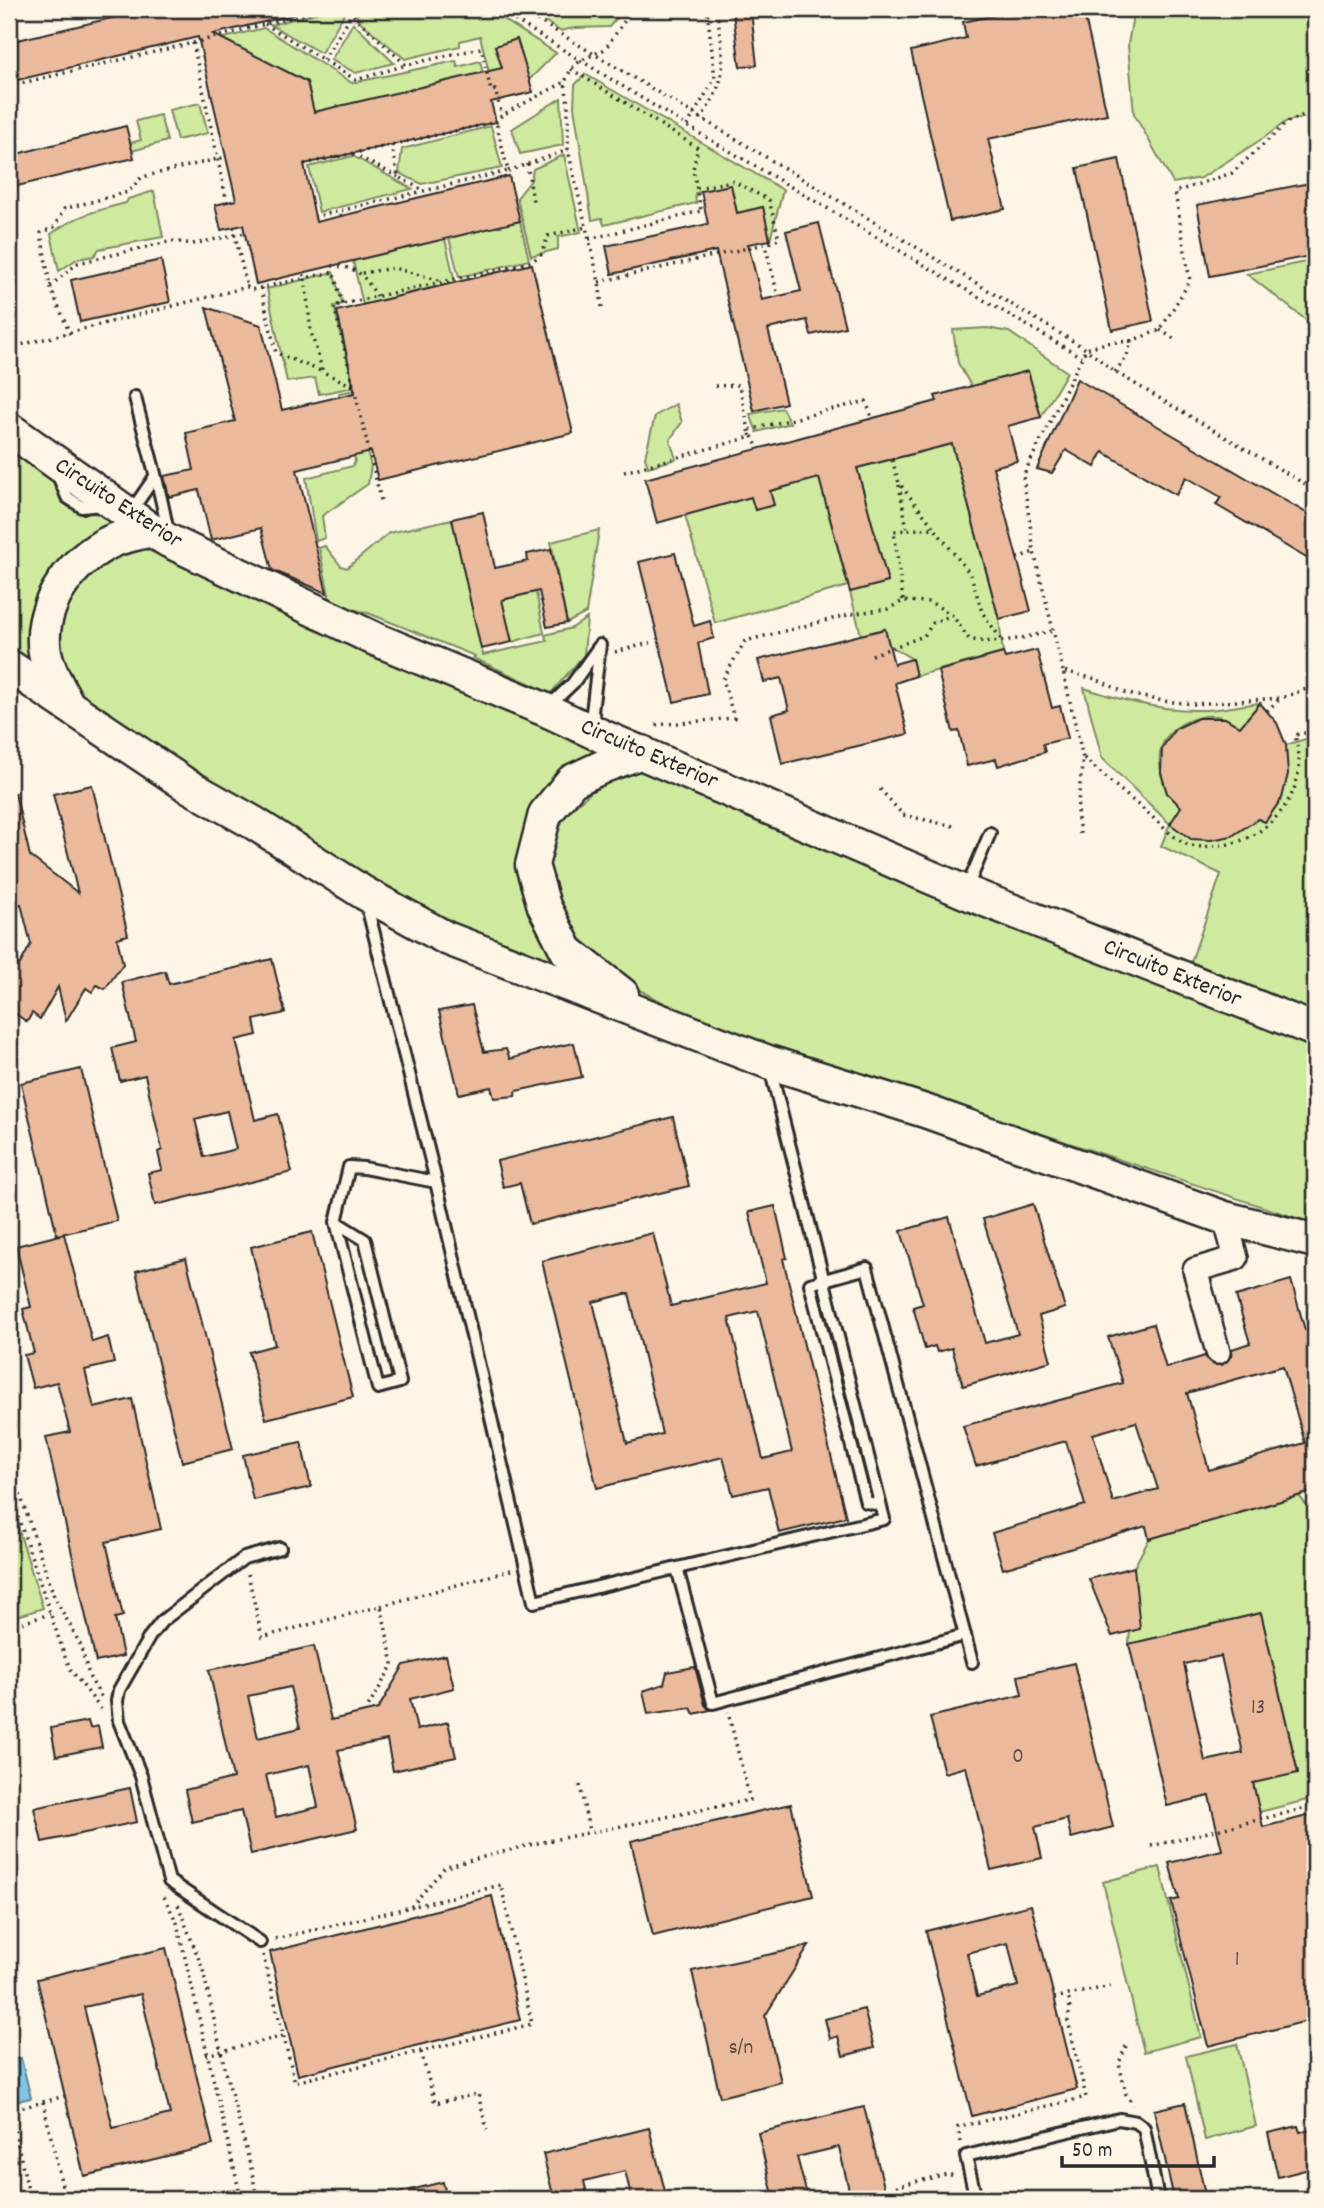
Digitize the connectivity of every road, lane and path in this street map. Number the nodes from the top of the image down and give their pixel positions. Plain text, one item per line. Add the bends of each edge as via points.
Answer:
1 (323, 9) edge
2 (497, 9) edge
3 (519, 9) edge
4 (633, 9) edge
5 (707, 9) edge
6 (717, 9) edge
7 (351, 11) edge
8 (265, 24) junction
9 (192, 43) junction
10 (594, 54) junction
11 (323, 60) junction
12 (580, 61) junction
13 (406, 65) junction
14 (571, 69) junction
15 (565, 82) junction
16 (9, 86) edge
17 (1315, 110) edge
18 (502, 115) junction
19 (694, 116) junction
20 (700, 119) junction
21 (496, 122) junction
22 (687, 126) junction
23 (392, 145) junction
24 (568, 150) junction
25 (354, 153) junction
26 (226, 157) dead end
27 (218, 159) junction
28 (304, 164) dead end
29 (527, 164) junction
30 (508, 171) junction
31 (398, 177) junction
32 (697, 188) junction
33 (425, 191) junction
34 (533, 201) dead end
35 (227, 202) dead end
36 (314, 217) dead end
37 (233, 227) dead end
38 (586, 227) junction
39 (245, 233) dead end
40 (234, 235) junction
41 (589, 239) junction
42 (765, 244) junction
43 (332, 266) dead end
44 (362, 273) junction
45 (304, 276) junction
46 (444, 281) junction
47 (599, 282) junction
48 (50, 286) junction
49 (247, 287) junction
50 (261, 288) junction
51 (377, 296) junction
52 (778, 296) dead end
53 (343, 304) junction
54 (602, 307) dead end
55 (1160, 330) junction
56 (70, 334) junction
57 (1176, 340) dead end
58 (1131, 341) junction
59 (9, 348) edge
60 (1086, 349) junction
61 (1081, 357) junction
62 (323, 372) junction
63 (1115, 372) junction
64 (715, 386) dead end
65 (354, 387) junction
66 (135, 397) dead end
67 (872, 418) dead end
68 (9, 429) edge
69 (749, 430) junction
70 (758, 448) dead end
71 (891, 460) dead end
72 (624, 472) dead end
73 (154, 478) junction
74 (899, 483) junction
75 (1315, 489) edge
76 (381, 500) dead end
77 (140, 522) junction
78 (933, 527) junction
79 (907, 528) junction
80 (1034, 552) junction
81 (1017, 558) dead end
82 (903, 601) junction
83 (951, 615) junction
84 (1053, 631) junction
85 (654, 642) dead end
86 (1003, 642) junction
87 (872, 655) dead end
88 (599, 656) junction
89 (9, 666) edge
90 (1063, 671) junction
91 (1315, 686) edge
92 (1281, 698) junction
93 (69, 707) junction
94 (546, 710) junction
95 (1267, 711) dead end
96 (656, 724) dead end
97 (1315, 731) edge
98 (604, 737) junction
99 (642, 752) junction
100 (1083, 758) junction
101 (880, 789) dead end
102 (958, 827) dead end
103 (989, 833) dead end
104 (1080, 834) dead end
105 (364, 892) junction
106 (965, 892) junction
107 (676, 1026) junction
108 (1315, 1030) edge
109 (768, 1062) junction
110 (436, 1182) junction
111 (1225, 1217) junction
112 (336, 1222) junction
113 (1315, 1241) edge
114 (825, 1280) junction
115 (1218, 1352) dead end
116 (9, 1461) edge
117 (9, 1478) edge
118 (15, 1480) junction
119 (9, 1490) edge
120 (280, 1548) dead end
121 (244, 1558) junction
122 (525, 1566) junction
123 (677, 1568) junction
124 (381, 1606) junction
125 (50, 1614) junction
126 (9, 1627) edge
127 (965, 1635) junction
128 (972, 1662) dead end
129 (724, 1700) junction
130 (366, 1711) dead end
131 (114, 1720) junction
132 (580, 1785) dead end
133 (1315, 1806) edge
134 (589, 1832) junction
135 (1151, 1846) dead end
136 (160, 1890) dead end
137 (176, 1900) dead end
138 (411, 1907) junction
139 (260, 1942) junction
140 (1111, 1986) dead end
141 (1068, 1996) junction
142 (1054, 1998) dead end
143 (284, 2036) junction
144 (221, 2051) junction
145 (421, 2052) junction
146 (206, 2055) junction
147 (65, 2096) dead end
148 (1086, 2097) dead end
149 (43, 2102) junction
150 (10, 2110) edge
151 (487, 2130) dead end
152 (947, 2174) dead end
153 (886, 2197) dead end
154 (30, 2199) edge
155 (65, 2199) edge
156 (229, 2199) edge
157 (257, 2199) edge
158 (976, 2199) edge
159 (1158, 2199) edge

1 - 8 path
2 - 12 path
3 - 10 path
4 - 10 path via 605,49
5 - 19 path via 715,78
6 - 20 path via 723,77
7 - 11 path
7 - 13 path
8 - 9 path
8 - 11 path
9 - 16 path
9 - 27 path
10 - 12 path
10 - 19 path
11 - 13 path via 356,80
12 - 14 path
12 - 22 path
13 - 18 path via 481,48
14 - 15 path
14 - 32 path via 698,148 693,169
15 - 18 path
15 - 24 path
17 - 55 path via 1288,122 1232,173 1175,192 1190,281
18 - 21 path
19 - 20 path
19 - 22 path
20 - 60 path
21 - 23 path
21 - 30 path
22 - 61 path
23 - 25 path
23 - 31 path
24 - 29 path
24 - 38 path
25 - 28 path
25 - 31 path
26 - 27 path
27 - 35 path
27 - 48 path via 142,177 128,192 64,209 54,227 41,233
29 - 30 path
29 - 34 path
30 - 33 path
31 - 33 path
32 - 41 path via 703,210
32 - 42 path via 733,181 769,200 779,239
33 - 36 path
37 - 40 path
38 - 41 path
38 - 46 path via 548,236 542,254 531,262
39 - 40 path
40 - 48 path via 193,244 172,241 78,263
40 - 49 path
41 - 47 path
42 - 47 path
42 - 52 path
43 - 44 path
44 - 46 path via 394,268
44 - 51 path
45 - 50 path
45 - 53 path via 333,272
45 - 62 path via 311,332
46 - 51 path
47 - 54 path
48 - 56 path
49 - 50 path
49 - 56 path
50 - 62 path via 276,353
51 - 53 path
53 - 65 path via 334,306
55 - 57 path
55 - 58 path
56 - 59 path
58 - 60 path
58 - 63 path
60 - 61 path
60 - 63 path
61 - 80 path via 1023,476
62 - 65 path
63 - 75 path
64 - 69 path via 739,385
65 - 76 path
66 - 73 lane
67 - 69 path via 866,401
68 - 77 street, Circuito Exterior
69 - 70 path
69 - 72 path via 751,437
71 - 74 path
73 - 77 lane
73 - 77 lane via 162,495
74 - 78 path
74 - 79 path
77 - 93 street via 88,554 53,599 44,644 49,667
77 - 94 street, Circuito Exterior via 375,639
78 - 79 path
78 - 86 path via 971,575 982,611
79 - 82 path via 894,531
80 - 81 path
80 - 84 path
82 - 83 path via 930,602
82 - 96 path via 888,609 856,612 745,641 723,679 734,718
83 - 86 path via 969,639
83 - 87 path via 933,623 924,636
84 - 86 path
84 - 90 path
85 - 88 path
88 - 94 lane via 600,645 573,683
88 - 98 lane via 592,712
89 - 93 street
90 - 92 path via 1163,701 1194,704
90 - 100 path
91 - 92 path
92 - 95 path
93 - 105 street via 185,784
94 - 98 street, Circuito Exterior
97 - 100 path via 1295,736 1300,764 1297,781 1274,822 1229,844 1207,847 1188,845 1168,831
98 - 99 street, Circuito Exterior
99 - 106 street, Circuito Exterior
99 - 107 street via 572,781 545,814 532,865 544,906 567,951 610,986
100 - 104 path via 1077,811
101 - 102 path via 903,814
103 - 106 lane
105 - 107 street via 446,938
105 - 110 lane
106 - 108 street, Circuito Exterior
107 - 109 street
109 - 111 street via 925,1111
109 - 114 lane
110 - 112 lane via 349,1167
110 - 122 lane
111 - 113 street
111 - 115 street via 1236,1258 1195,1270
112 - 112 lane via 378,1388 400,1382 365,1240
114 - 123 lane via 884,1519
114 - 127 lane via 867,1268
116 - 118 path
117 - 118 path
118 - 131 path via 54,1596 80,1644 96,1691
119 - 125 path
120 - 121 lane
121 - 124 path via 262,1637
121 - 131 lane via 162,1621 119,1690
122 - 123 lane via 534,1602
122 - 124 path
123 - 129 lane via 713,1703
124 - 130 path via 393,1664
125 - 126 path
125 - 131 path via 71,1670
127 - 128 lane
127 - 129 lane
129 - 134 path via 750,1800
131 - 139 lane via 141,1776 169,1881
132 - 134 path
133 - 135 path
134 - 138 path via 445,1867
136 - 146 path via 177,1923
137 - 144 path via 203,1970
138 - 139 path
138 - 145 path via 501,1885 532,2024
139 - 143 path
140 - 141 path
141 - 142 path
141 - 148 path via 1068,2021
143 - 144 path
143 - 145 path via 295,2082
144 - 146 path
144 - 157 path
145 - 151 path via 435,2104 478,2094
146 - 156 path via 239,2190 227,2193
147 - 149 path
149 - 150 path
149 - 155 path
150 - 154 path
152 - 153 path via 898,2186
158 - 159 lane via 966,2156 1119,2119 1144,2128

